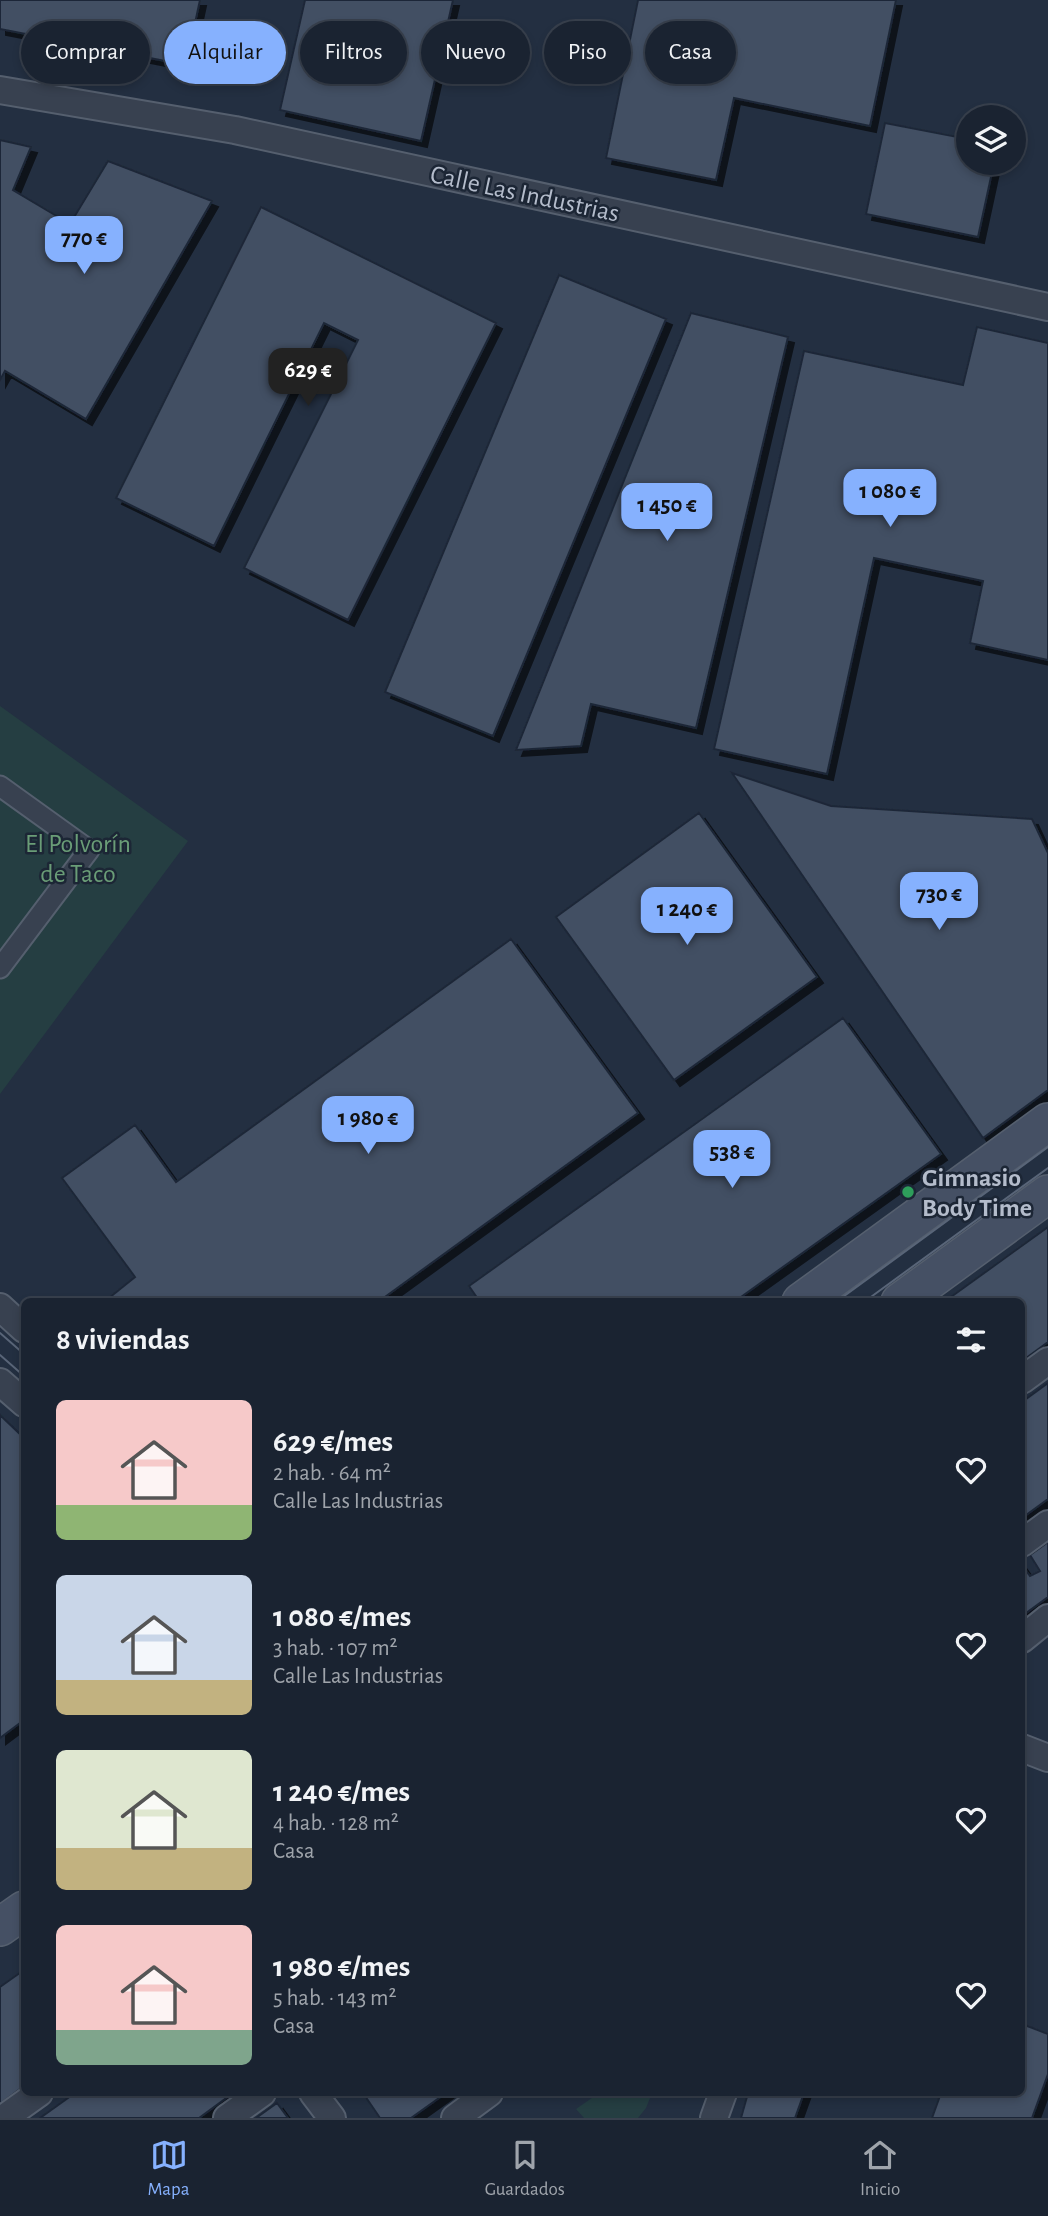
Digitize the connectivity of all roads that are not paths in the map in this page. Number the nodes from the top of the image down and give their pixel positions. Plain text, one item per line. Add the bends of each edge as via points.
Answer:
1 (0, 90) edge
2 (1048, 307) edge
3 (0, 786) edge
4 (0, 968) edge
5 (1048, 1122) edge
6 (1048, 1194) edge
7 (806, 1298) edge
8 (905, 1298) edge
9 (0, 1307) edge
10 (21, 1326) edge
11 (1048, 1361) edge
12 (1025, 1378) edge
13 (0, 1381) edge
14 (21, 1400) edge
15 (1048, 1524) edge
16 (1025, 1541) edge
17 (1048, 1618) edge
18 (1025, 1637) edge
19 (1025, 1749) edge
20 (1048, 1758) edge
21 (21, 1912) edge
22 (0, 1927) edge
23 (35, 2096) edge
24 (258, 2096) edge
25 (315, 2096) edge
26 (485, 2096) edge
27 (722, 2096) edge
28 (4, 2118) edge
29 (227, 2118) edge
30 (332, 2118) edge
31 (455, 2118) edge
32 (714, 2118) edge

1 - 2 street, Calle Las Industrias via 235,130
3 - 4 street via 89,850
5 - 7 main road
6 - 8 main road
9 - 10 street
11 - 12 street
13 - 14 street
15 - 16 street
17 - 18 street
19 - 20 street
21 - 22 main road
23 - 28 street
24 - 29 street
25 - 30 street
26 - 31 street
27 - 32 street

